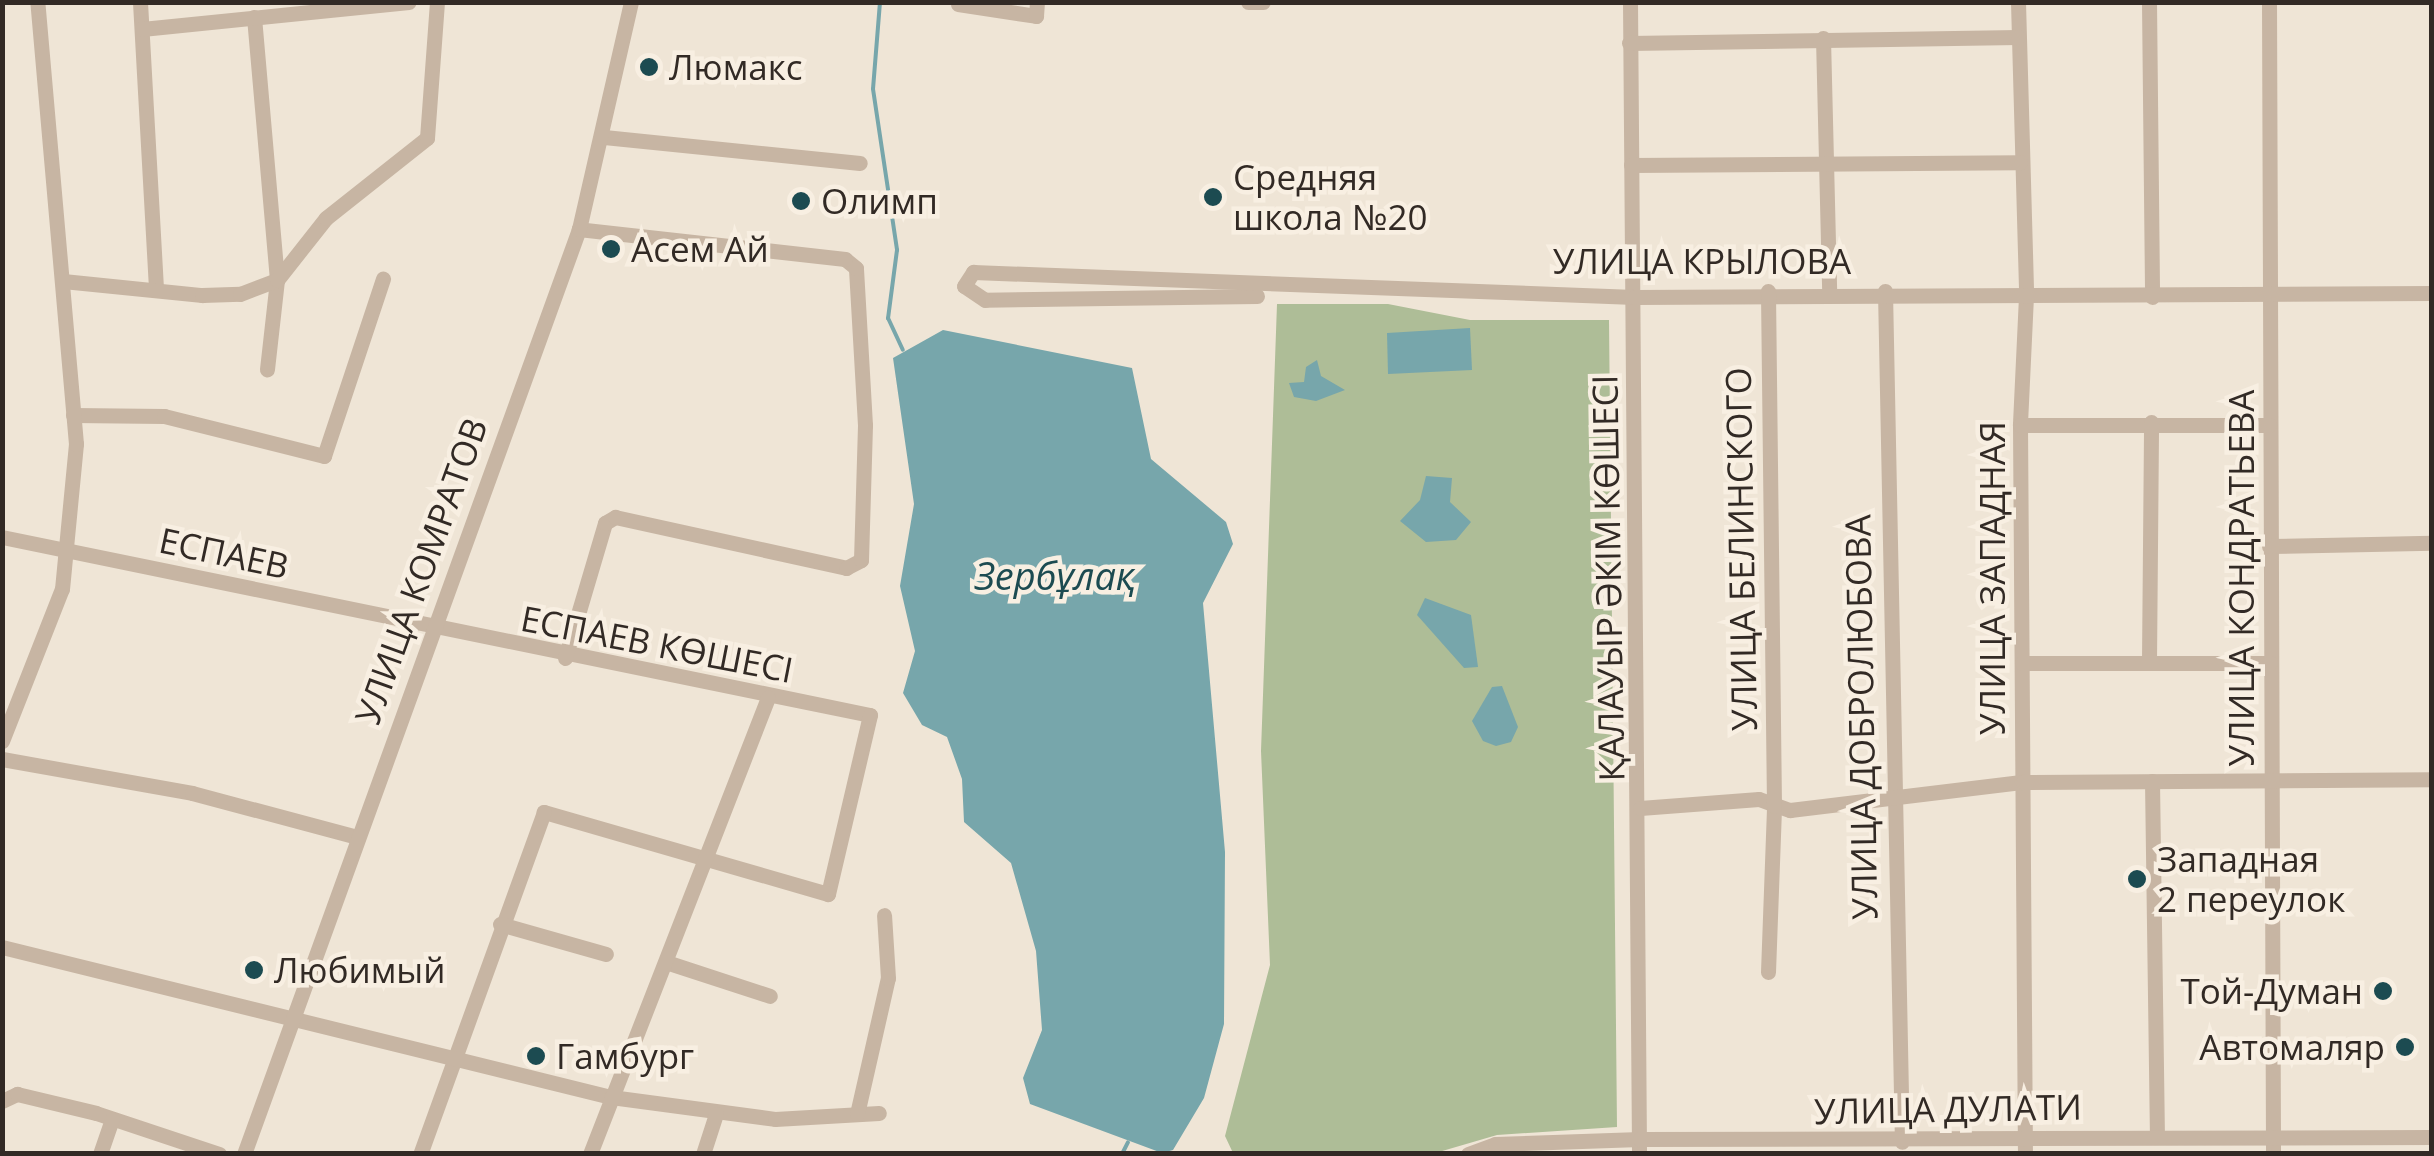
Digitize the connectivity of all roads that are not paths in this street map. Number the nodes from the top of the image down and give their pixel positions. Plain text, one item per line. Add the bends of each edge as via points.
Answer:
1 (37, 2) edge
2 (140, 2) edge
3 (409, 2) edge
4 (437, 2) edge
5 (630, 2) edge
6 (1037, 2) edge
7 (1248, 2) edge
8 (1263, 2) edge
9 (1630, 2) edge
10 (2018, 2) edge
11 (2149, 2) edge
12 (2269, 2) edge
13 (958, 4) edge
14 (254, 17) junction
15 (142, 29) junction
16 (2018, 37) junction
17 (1824, 38) junction
18 (1630, 44) junction
19 (604, 137) junction
20 (1827, 162) junction
21 (2020, 162) junction
22 (860, 163) dead end
23 (1631, 165) junction
24 (580, 229) junction
25 (383, 279) dead end
26 (277, 280) junction
27 (63, 281) junction
28 (156, 285) junction
29 (1829, 290) junction
30 (1768, 291) junction
31 (1885, 291) junction
32 (2432, 293) edge
33 (1257, 296) dead end
34 (1635, 296) junction
35 (2026, 296) junction
36 (2274, 296) junction
37 (2152, 297) junction
38 (268, 369) dead end
39 (73, 414) junction
40 (2151, 422) junction
41 (2020, 425) junction
42 (2268, 425) junction
43 (2, 536) edge
44 (2432, 543) edge
45 (2269, 546) junction
46 (70, 551) junction
47 (434, 628) junction
48 (565, 658) junction
49 (2149, 661) junction
50 (2022, 663) junction
51 (2270, 663) junction
52 (768, 698) junction
53 (2, 740) edge
54 (2, 759) edge
55 (2432, 778) edge
56 (2152, 781) junction
57 (2023, 782) junction
58 (2272, 783) junction
59 (1890, 792) junction
60 (1774, 806) junction
61 (1640, 808) junction
62 (354, 836) junction
63 (707, 858) junction
64 (884, 915) dead end
65 (500, 924) junction
66 (2, 947) edge
67 (606, 954) dead end
68 (669, 963) junction
69 (1768, 972) dead end
70 (770, 996) dead end
71 (292, 1019) junction
72 (452, 1059) junction
73 (610, 1098) junction
74 (2, 1102) edge
75 (716, 1114) junction
76 (858, 1114) junction
77 (879, 1114) dead end
78 (112, 1120) junction
79 (2156, 1137) junction
80 (2432, 1137) edge
81 (1902, 1142) junction
82 (2025, 1145) edge
83 (1640, 1146) edge
84 (2273, 1147) edge
85 (1554, 1148) edge
86 (100, 1154) edge
87 (219, 1154) edge
88 (244, 1154) edge
89 (420, 1154) edge
90 (590, 1154) edge
91 (703, 1154) edge
92 (1468, 1154) edge

1 - 27 street
2 - 15 street
3 - 14 street
4 - 26 street via 426,138 326,218
5 - 19 street, УЛИЦА КОМРАТОВ
6 - 13 street via 1036,16
7 - 8 street
9 - 18 street, ҚАЛАУЫР ӘКІМ КӨШЕСІ
10 - 16 street, УЛИЦА ЗАПАДНАЯ
11 - 37 street
12 - 36 street, УЛИЦА КОНДРАТЬЕВА
14 - 15 street
14 - 26 street
15 - 28 street
16 - 17 street
16 - 21 street, УЛИЦА ЗАПАДНАЯ
17 - 18 street
17 - 20 street
18 - 23 street, ҚАЛАУЫР ӘКІМ КӨШЕСІ
19 - 22 street
19 - 24 street, УЛИЦА КОМРАТОВ
20 - 21 street
20 - 23 street
20 - 29 street
21 - 35 street, УЛИЦА ЗАПАДНАЯ
23 - 34 street, ҚАЛАУЫР ӘКІМ КӨШЕСІ
24 - 47 street, УЛИЦА КОМРАТОВ
24 - 48 street via 845,259 856,268 865,425 861,560 846,568 615,518 604,523
25 - 39 street via 324,456 164,416
26 - 28 street via 240,294
26 - 38 street
27 - 28 street
27 - 39 street
29 - 30 street, УЛИЦА КРЫЛОВА
29 - 31 street, УЛИЦА КРЫЛОВА
30 - 34 street, УЛИЦА КРЫЛОВА
30 - 60 street, УЛИЦА БЕЛИНСКОГО
31 - 35 street, УЛИЦА КРЫЛОВА
31 - 59 street, УЛИЦА ДОБРОЛЮБОВА
32 - 36 street, УЛИЦА КРЫЛОВА
33 - 34 street, УЛИЦА КРЫЛОВА via 985,300 964,286 973,272
34 - 61 street, ҚАЛАУЫР ӘКІМ КӨШЕСІ
35 - 37 street, УЛИЦА КРЫЛОВА
35 - 41 street, УЛИЦА ЗАПАДНАЯ
36 - 37 street, УЛИЦА КРЫЛОВА
36 - 42 street, УЛИЦА КОНДРАТЬЕВА
39 - 46 street
40 - 41 street
40 - 42 street
40 - 49 street
41 - 50 street, УЛИЦА ЗАПАДНАЯ
42 - 45 street, УЛИЦА КОНДРАТЬЕВА
43 - 46 street, ЕСПАЕВ
44 - 45 street
45 - 51 street, УЛИЦА КОНДРАТЬЕВА
46 - 47 street, ЕСПАЕВ
46 - 53 street
47 - 48 street, ЕСПАЕВ КӨШЕСІ
47 - 62 street, УЛИЦА КОМРАТОВ
48 - 52 street, ЕСПАЕВ КӨШЕСІ
49 - 50 street
49 - 51 street
50 - 57 street, УЛИЦА ЗАПАДНАЯ
51 - 58 street, УЛИЦА КОНДРАТЬЕВА
52 - 63 street
52 - 63 street, ЕСПАЕВ КӨШЕСІ via 870,715 828,894
54 - 62 street via 192,792
55 - 58 street
56 - 57 street
56 - 58 street
56 - 79 street
57 - 59 street
57 - 82 street, УЛИЦА ЗАПАДНАЯ
58 - 84 street, УЛИЦА КОНДРАТЬЕВА
59 - 60 street via 1804,809
59 - 81 street, УЛИЦА ДОБРОЛЮБОВА
60 - 61 street via 1746,799
60 - 69 street, УЛИЦА БЕЛИНСКОГО
61 - 83 street, ҚАЛАУЫР ӘКІМ КӨШЕСІ
62 - 71 street, УЛИЦА КОМРАТОВ
63 - 65 street via 555,811 537,820
63 - 68 street
64 - 76 street via 888,978
65 - 67 street
65 - 72 street
66 - 71 street
68 - 70 street
68 - 73 street
71 - 72 street
71 - 88 street, УЛИЦА КОМРАТОВ
72 - 73 street
72 - 89 street
73 - 75 street
73 - 90 street
74 - 78 street via 17,1094
75 - 76 street
75 - 91 street
76 - 77 street
78 - 86 street
78 - 87 street
79 - 82 street, УЛИЦА ДУЛАТИ
79 - 84 street, УЛИЦА ДУЛАТИ
80 - 84 street, УЛИЦА ДУЛАТИ
81 - 82 street, УЛИЦА ДУЛАТИ
81 - 83 street, УЛИЦА ДУЛАТИ
83 - 85 street, УЛИЦА ДУЛАТИ
85 - 92 street, УЛИЦА ДУЛАТИ via 1495,1144

